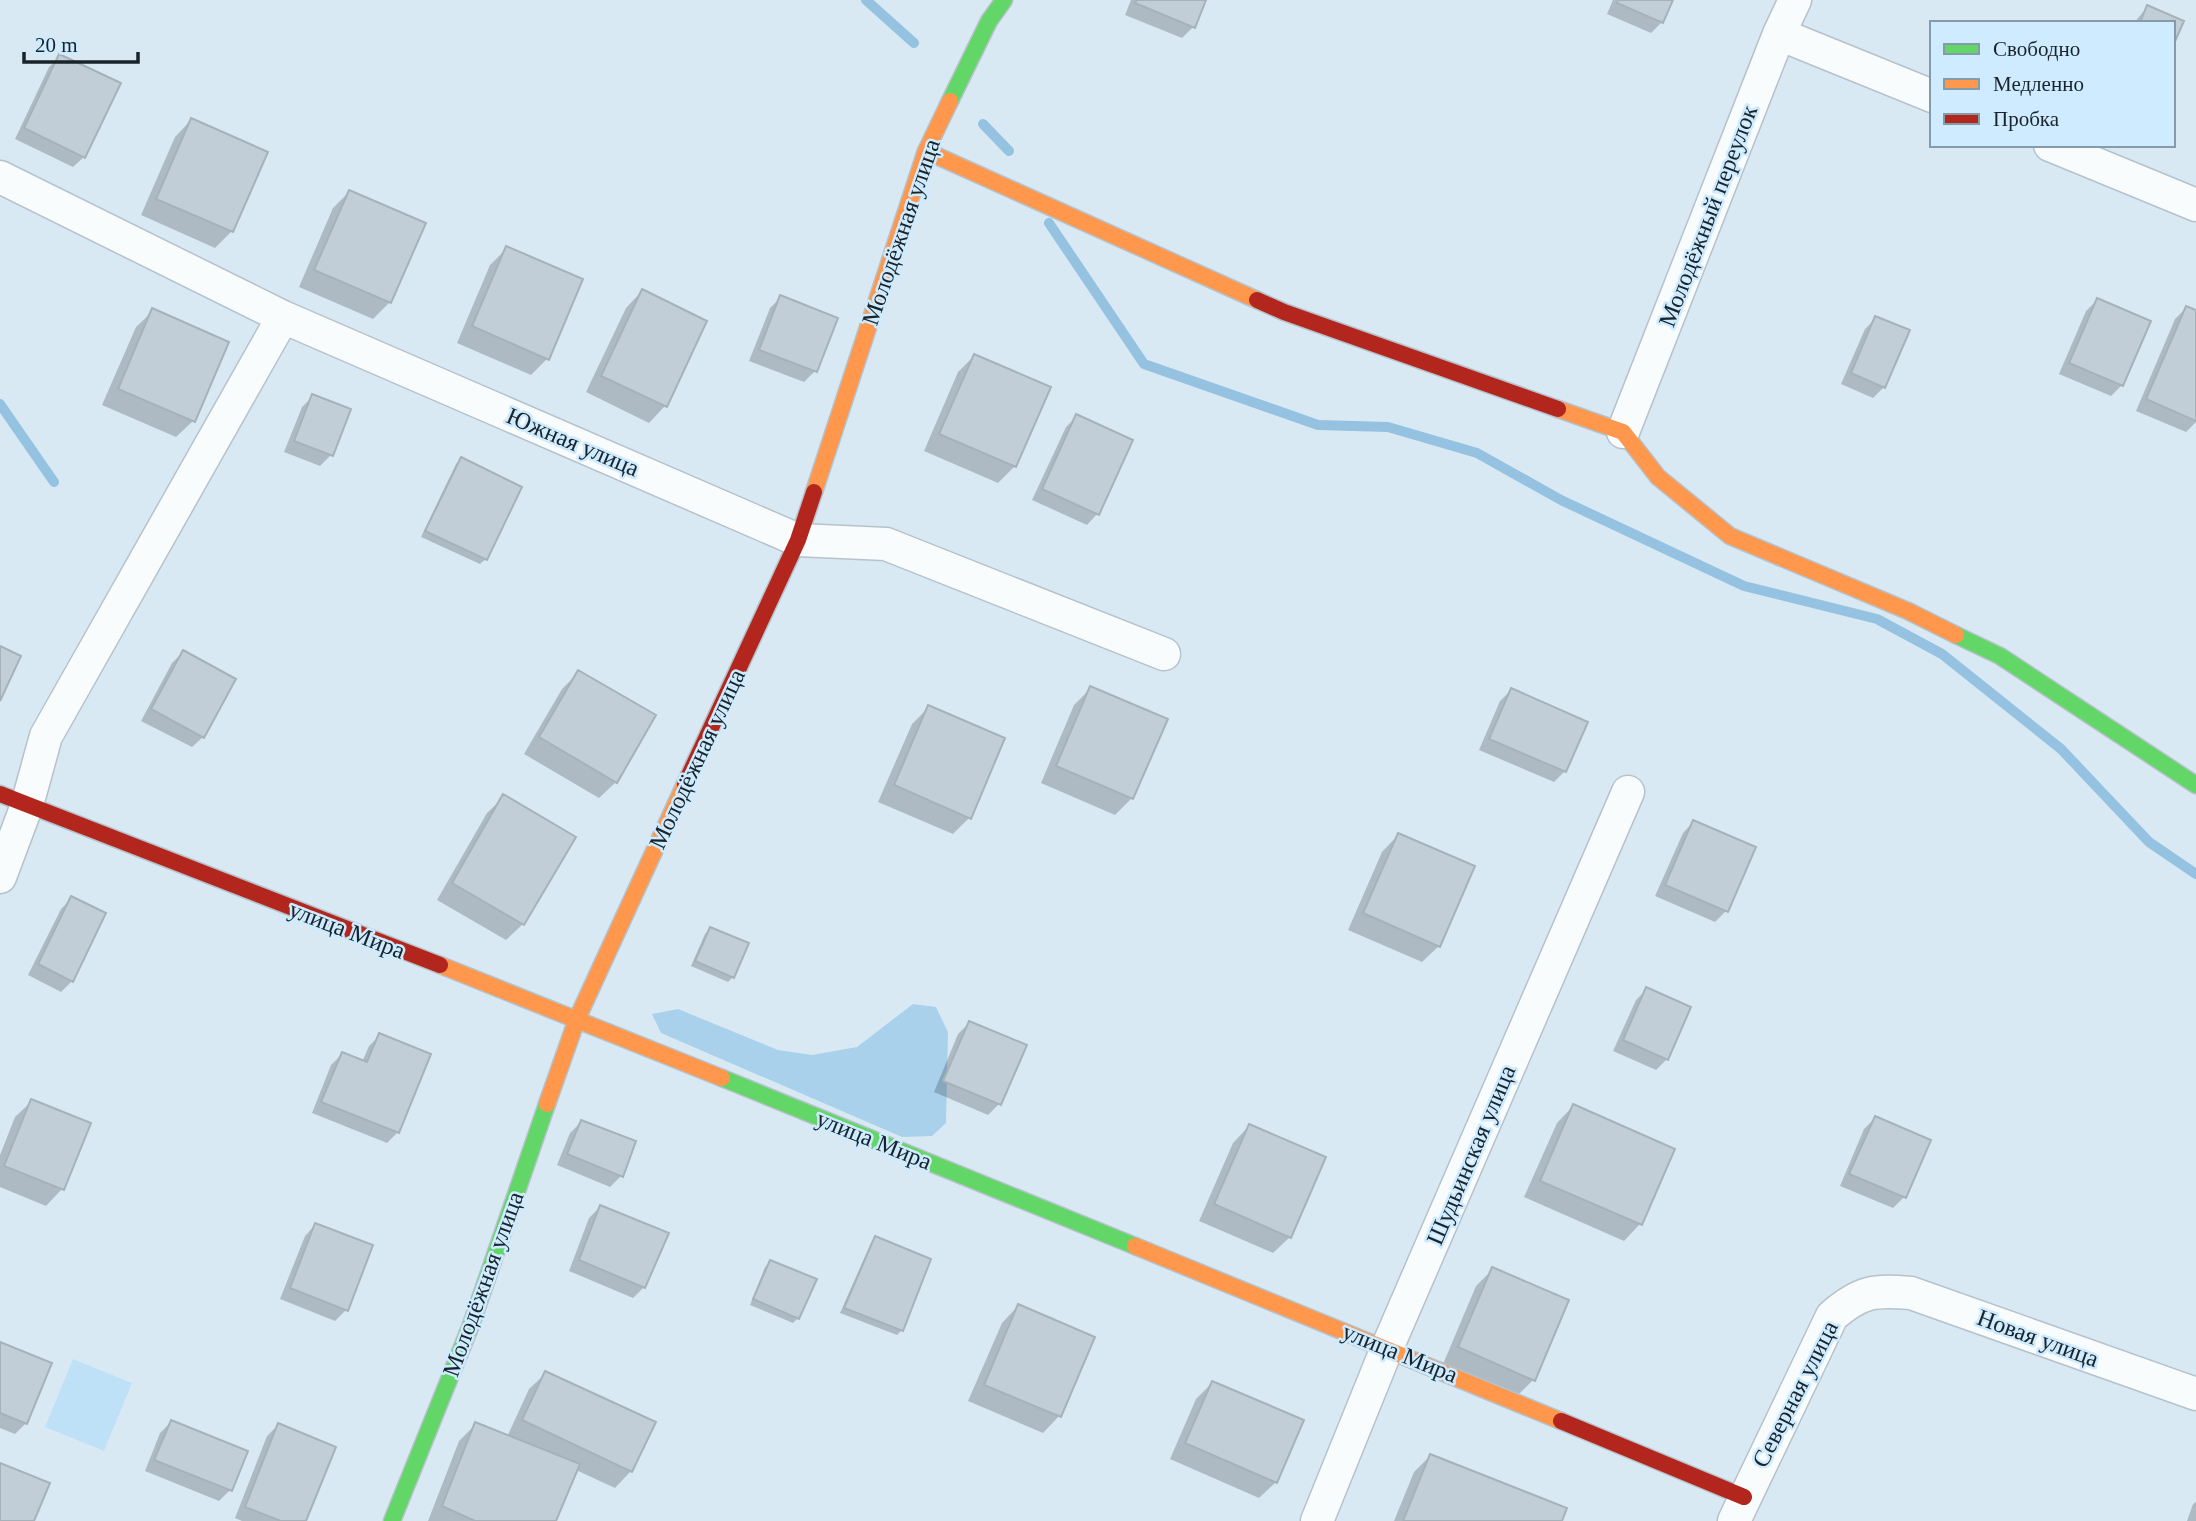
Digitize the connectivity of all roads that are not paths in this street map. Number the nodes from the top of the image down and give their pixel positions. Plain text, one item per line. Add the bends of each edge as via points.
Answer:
1 (1004, 0) edge
2 (1795, 0) edge
3 (1780, 34) junction
4 (1930, 95) edge
5 (2055, 147) edge
6 (926, 151) junction
7 (0, 177) edge
8 (2196, 205) edge
9 (283, 317) junction
10 (1623, 432) junction
11 (798, 540) junction
12 (1164, 654) dead end
13 (2196, 785) edge
14 (1628, 792) dead end
15 (13, 799) edge
16 (0, 877) edge
17 (577, 1020) junction
18 (1879, 1290) joint
19 (1387, 1348) junction
20 (2196, 1394) edge
21 (1739, 1509) edge
22 (392, 1521) edge
23 (1317, 1521) edge

1 - 6 street, Молодёжная улица via 989,21
2 - 3 street, Молодёжный переулок
3 - 4 street
3 - 10 street, Молодёжный переулок
5 - 8 street
6 - 10 street via 1284,312
6 - 11 street, Молодёжная улица
7 - 9 street, Южная улица
9 - 11 street, Южная улица
9 - 15 street
10 - 13 street via 1658,477 1730,536 1908,611 2000,656
11 - 12 street, Южная улица via 886,544
11 - 17 street, Молодёжная улица
14 - 19 street, Шудьинская улица
15 - 16 street
15 - 17 street, улица Мира
17 - 19 street, улица Мира
17 - 22 street, Молодёжная улица via 471,1325
18 - 20 street, Новая улица via 1910,1293
18 - 21 street, Северная улица via 1850,1300 1832,1316
19 - 21 street, улица Мира
19 - 23 street, Шудьинская улица

